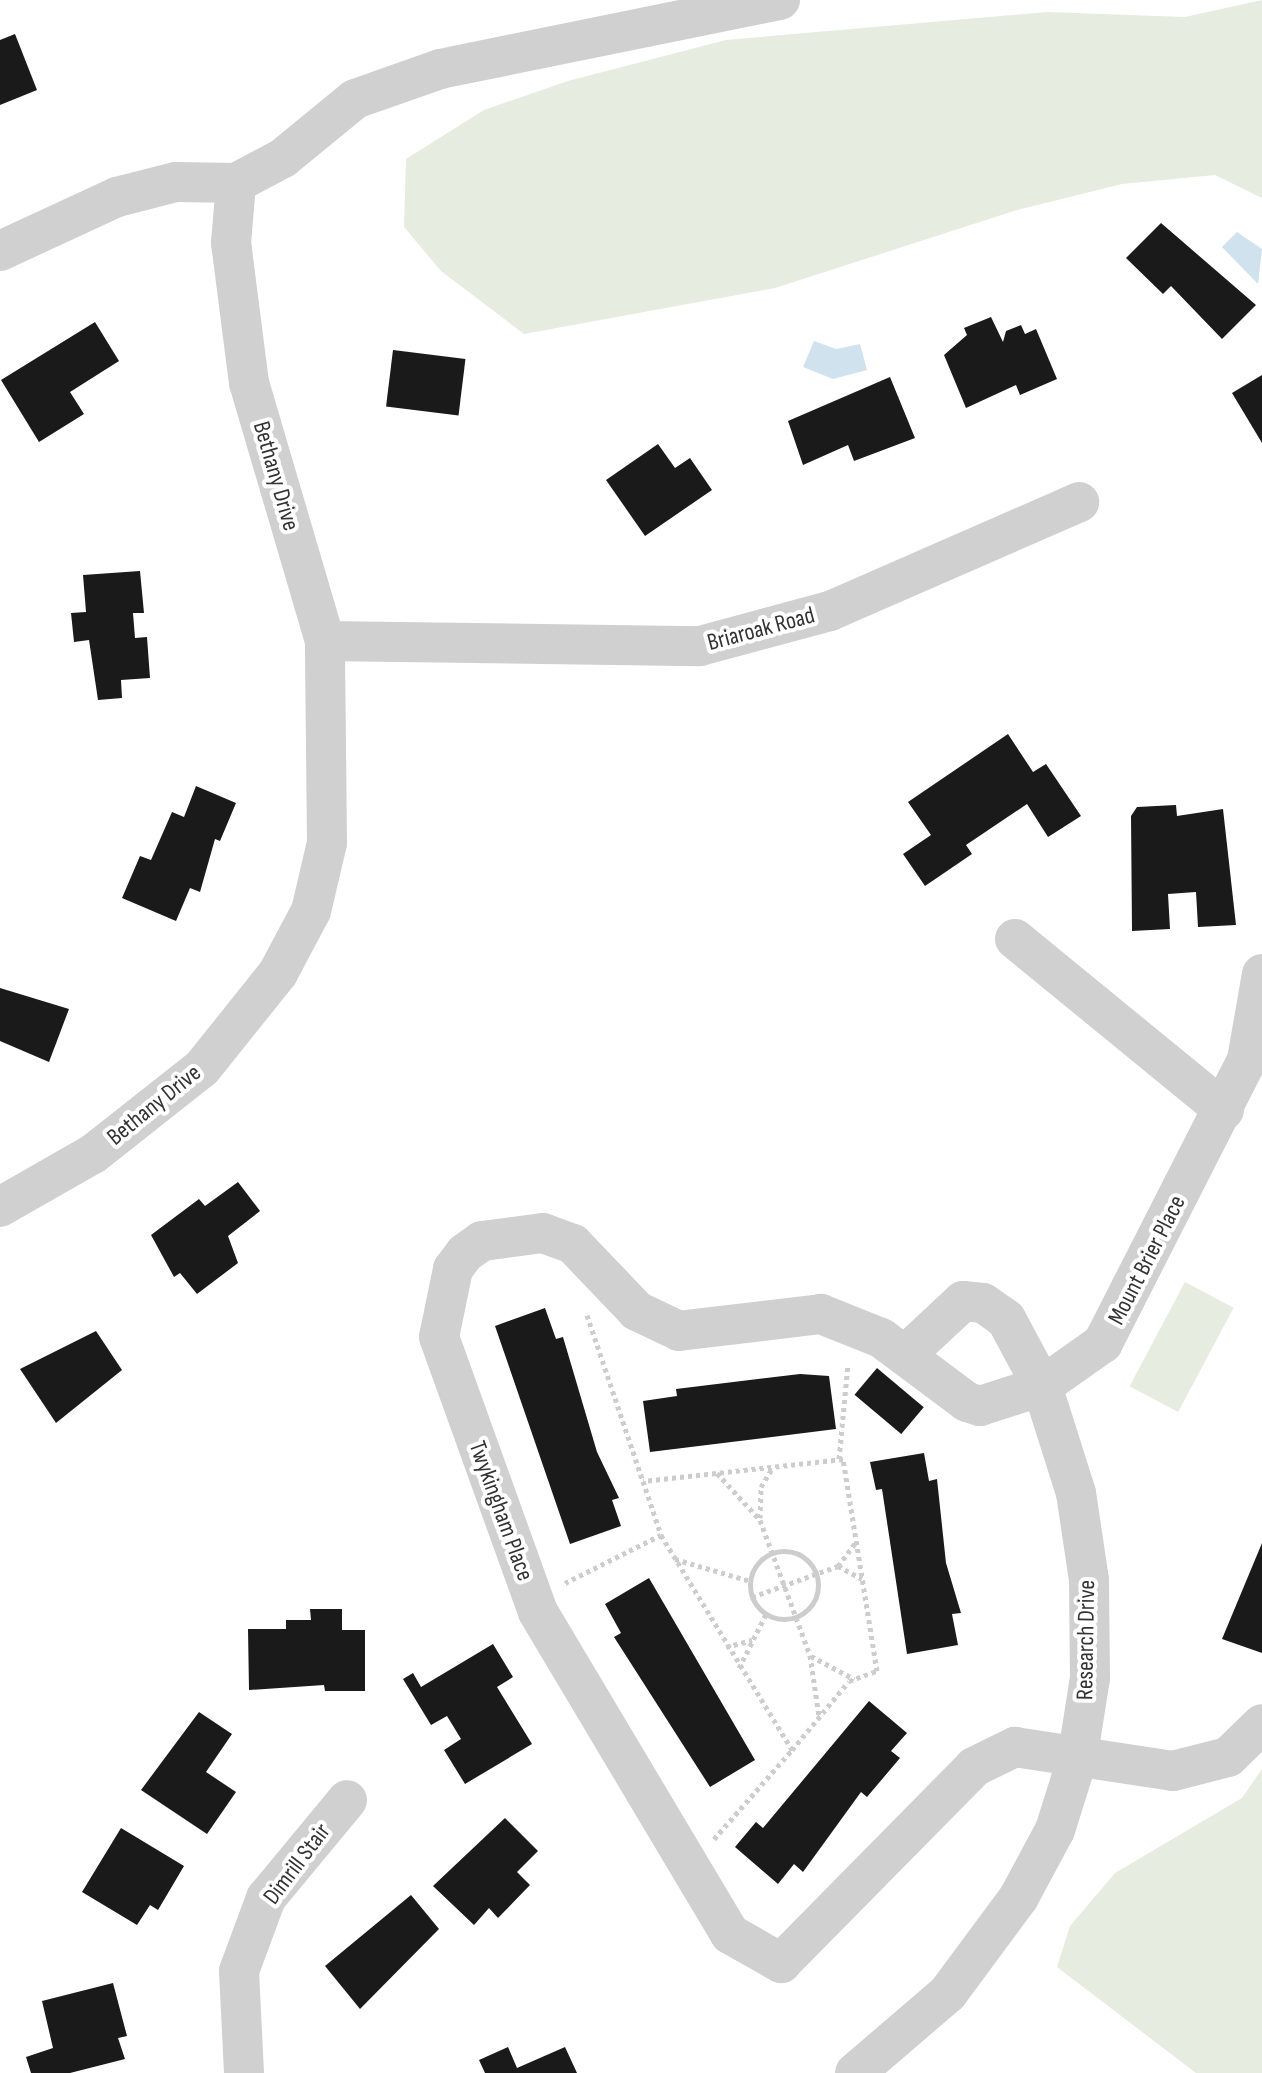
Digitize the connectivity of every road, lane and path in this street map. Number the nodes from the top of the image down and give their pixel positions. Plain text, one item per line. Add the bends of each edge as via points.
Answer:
1 (780, 0) edge
2 (236, 183) junction
3 (0, 251) edge
4 (1079, 502) dead end
5 (325, 641) junction
6 (1015, 939) dead end
7 (1262, 974) edge
8 (1224, 1110) junction
9 (0, 1207) edge
10 (579, 1302) dead end
11 (852, 1322) junction
12 (905, 1355) junction
13 (1042, 1386) junction
14 (839, 1459) junction
15 (773, 1466) junction
16 (716, 1473) junction
17 (643, 1481) junction
18 (760, 1520) junction
19 (661, 1535) junction
20 (856, 1542) junction
21 (771, 1553) junction
22 (674, 1558) junction
23 (838, 1566) junction
24 (816, 1575) junction
25 (862, 1579) junction
26 (750, 1581) junction
27 (783, 1586) junction
28 (752, 1597) junction
29 (533, 1599) junction
30 (766, 1614) junction
31 (795, 1617) junction
32 (752, 1640) junction
33 (726, 1647) junction
34 (810, 1655) junction
35 (739, 1669) junction
36 (854, 1679) junction
37 (819, 1717) junction
38 (1262, 1724) edge
39 (792, 1750) junction
40 (1077, 1760) junction
41 (347, 1800) dead end
42 (690, 1867) junction
43 (244, 2073) edge
44 (855, 2073) edge

1 - 2 street via 440,69 355,99 283,158
2 - 3 street via 176,182 117,197
2 - 5 street, Bethany Drive via 231,243 249,383
4 - 5 street, Briaroak Road via 830,611 700,646
5 - 9 street, Bethany Drive via 327,843 311,911 278,973 202,1068 93,1154
6 - 8 street
7 - 8 street, Mount Brier Place via 1247,1060
8 - 13 street, Mount Brier Place via 1103,1343
10 - 17 path
11 - 12 street, Twykingham Place
11 - 14 path
11 - 29 street, Twykingham Place via 821,1314 774,1316 679,1331 637,1311 573,1244 543,1233 509,1234 465,1253 453,1269 439,1337
12 - 13 street, Twykingham Place via 980,1406
12 - 13 street, Research Drive via 942,1313 963,1301 983,1303 1006,1319
13 - 40 street, Research Drive via 1076,1493 1089,1580 1090,1678
14 - 15 path
14 - 20 path
15 - 16 path
15 - 18 path via 761,1487
16 - 17 path
16 - 18 path
17 - 19 path
18 - 21 path
19 - 22 path
19 - 29 path
20 - 23 path
20 - 25 path
21 - 24 path via 794,1552
21 - 26 path
21 - 27 path
22 - 26 path
22 - 33 path
23 - 24 path
23 - 25 path
24 - 27 path
24 - 31 path via 815,1598
25 - 36 path via 877,1671
26 - 28 path
27 - 28 path
27 - 31 path
28 - 30 path
29 - 42 street, Twykingham Place
30 - 31 path
30 - 32 path
31 - 34 path
32 - 33 path
32 - 35 path
33 - 35 path
34 - 36 path
34 - 37 path
35 - 39 path
36 - 37 path
37 - 39 path
38 - 40 street via 1228,1757 1173,1771
39 - 42 path
40 - 42 street, Twykingham Place via 1015,1747 974,1767 781,1963 730,1934
40 - 44 street, Research Drive via 1055,1830 1019,1897 948,1993
41 - 43 street, Dimrill Stair via 266,1898 255,1927 239,1971

